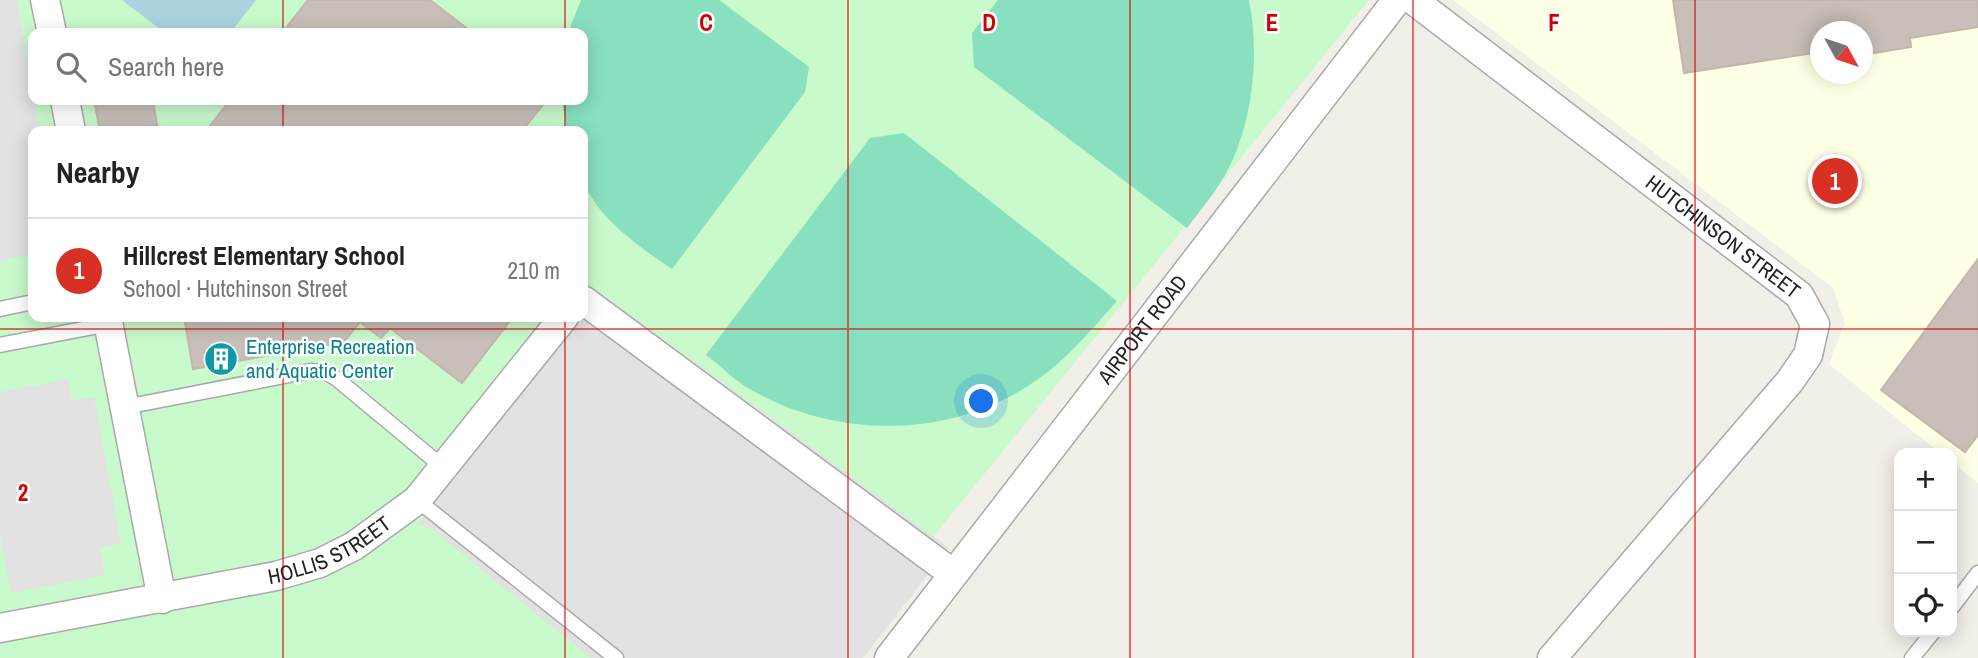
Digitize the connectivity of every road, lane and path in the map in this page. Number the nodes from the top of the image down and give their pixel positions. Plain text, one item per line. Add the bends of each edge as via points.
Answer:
1 (45, 0) edge
2 (1397, 0) edge
3 (1413, 0) edge
4 (51, 28) edge
5 (66, 105) edge
6 (70, 126) edge
7 (28, 304) edge
8 (588, 304) edge
9 (0, 309) edge
10 (99, 322) edge
11 (108, 322) edge
12 (560, 322) edge
13 (0, 345) edge
14 (125, 407) junction
15 (444, 468) junction
16 (417, 500) junction
17 (952, 573) junction
18 (1978, 573) edge
19 (162, 599) junction
20 (1957, 600) edge
21 (0, 628) edge
22 (1929, 637) edge
23 (616, 658) edge
24 (888, 658) edge
25 (1552, 658) edge
26 (1912, 658) edge

1 - 4 street
2 - 17 street, AIRPORT ROAD
3 - 25 street, HUTCHINSON STREET via 1799,295 1815,324 1808,355 1790,381
5 - 6 street
7 - 9 lane
8 - 17 street
10 - 13 lane
11 - 14 street
12 - 15 street, HOLLIS STREET
14 - 15 lane via 310,371 325,372
14 - 19 street
15 - 16 street, HOLLIS STREET
16 - 19 street, HOLLIS STREET via 382,527 320,563
16 - 23 lane
17 - 24 street, AIRPORT ROAD
18 - 20 lane
19 - 21 street, HOLLIS STREET
22 - 26 lane

